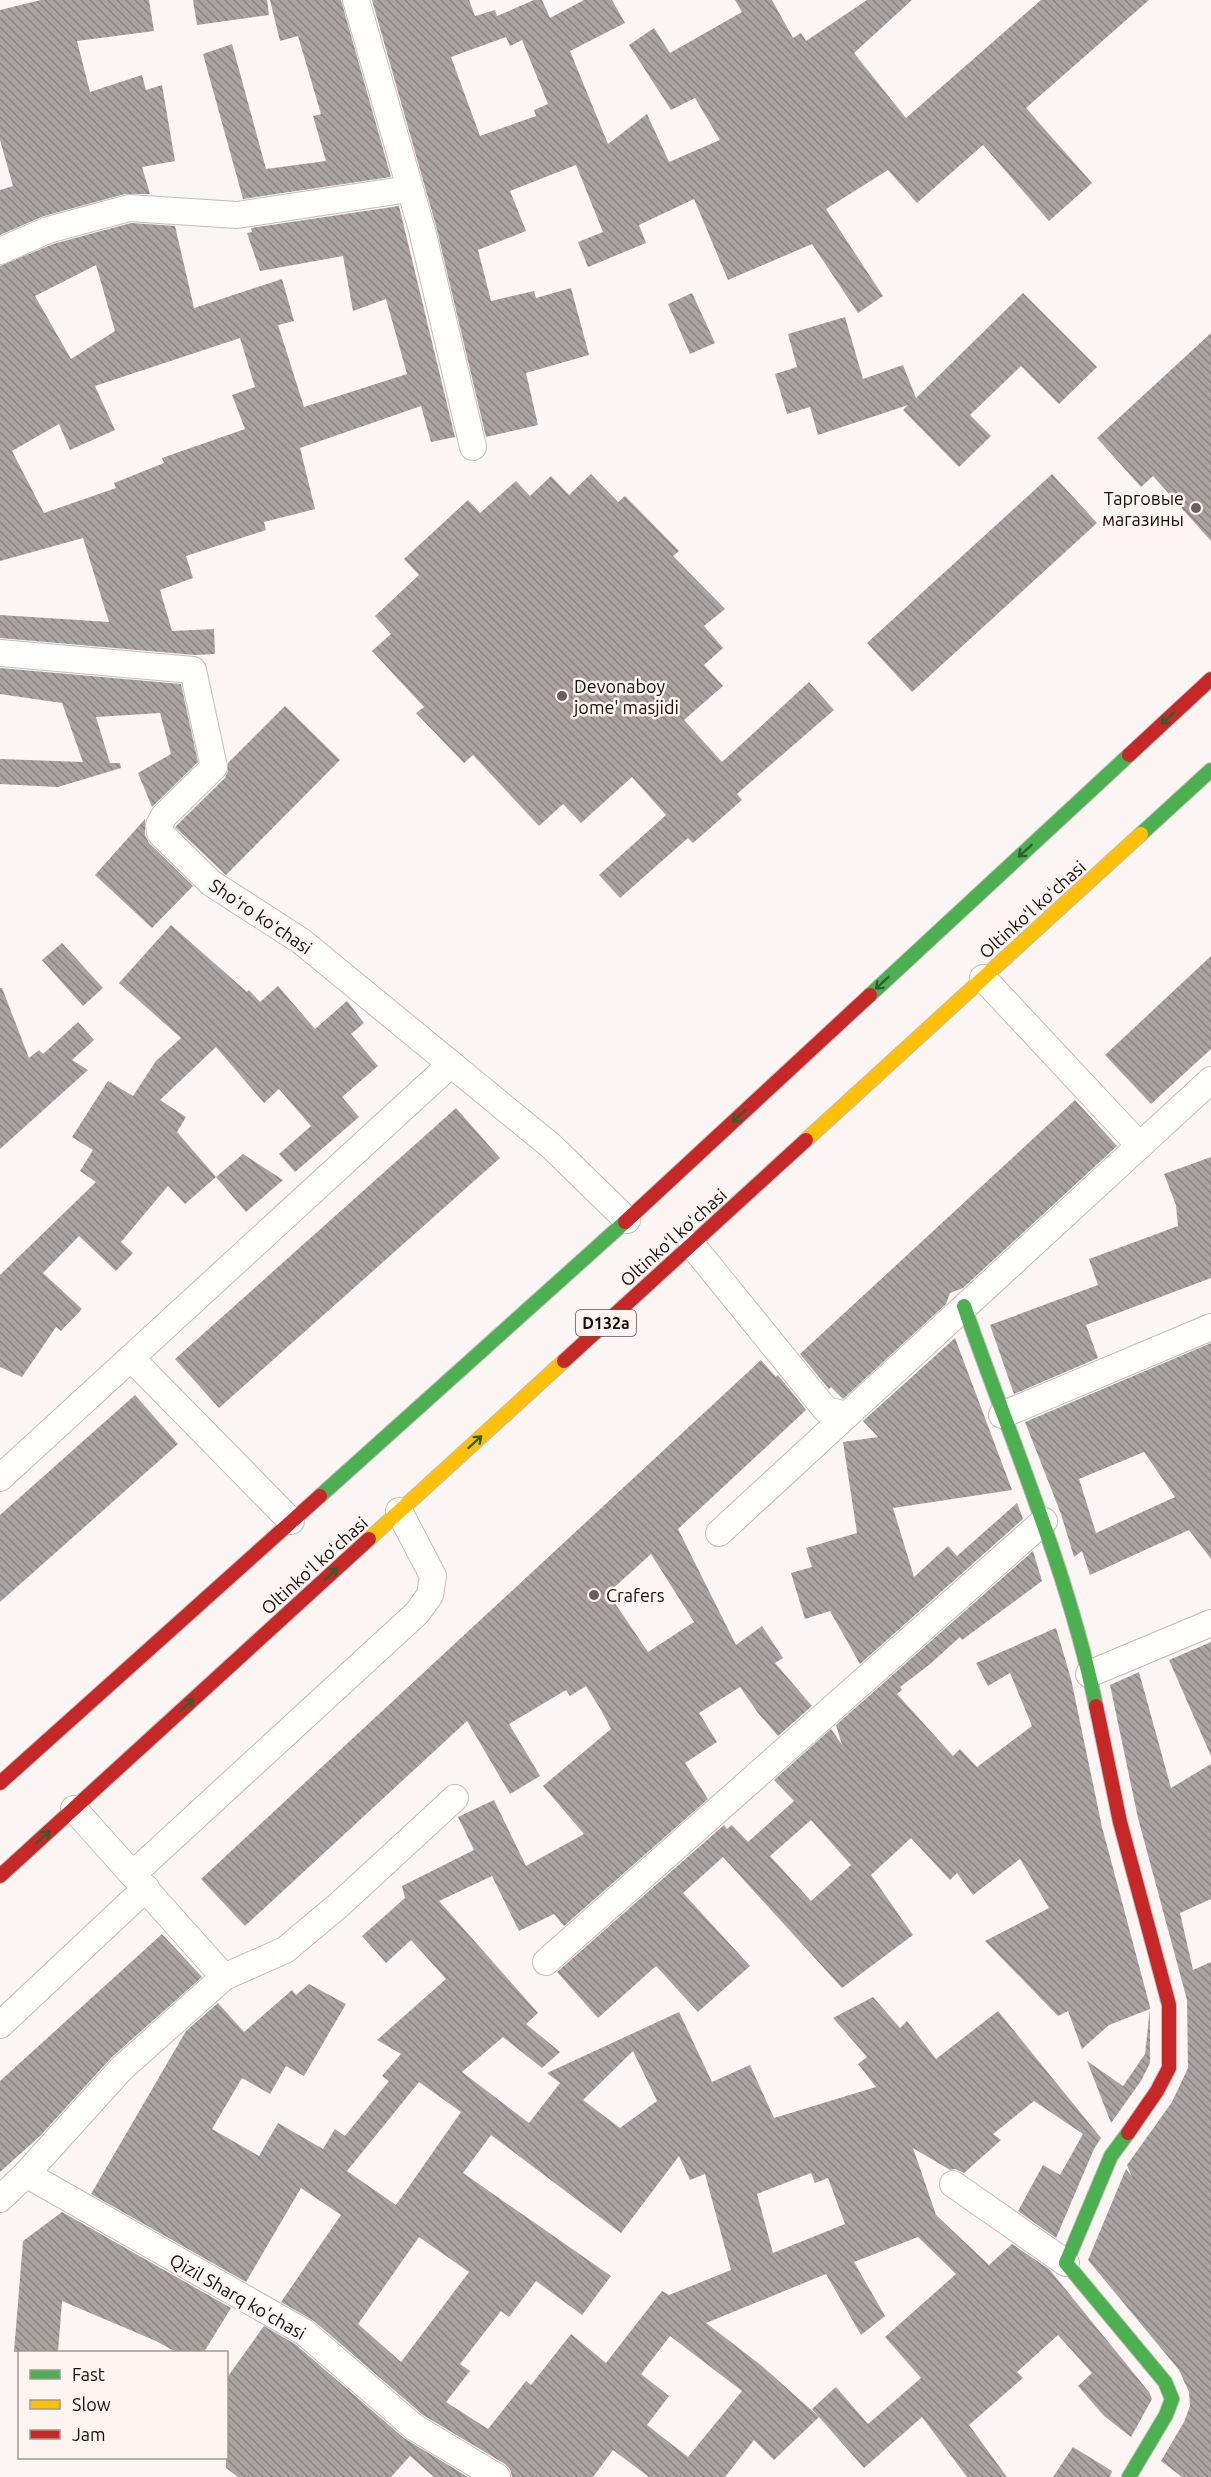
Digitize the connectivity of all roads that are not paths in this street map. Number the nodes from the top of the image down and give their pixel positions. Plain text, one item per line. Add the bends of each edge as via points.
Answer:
1 (357, 0) edge
2 (409, 189) junction
3 (0, 251) edge
4 (473, 447) dead end
5 (0, 653) edge
6 (1211, 679) edge
7 (1211, 770) edge
8 (983, 978) junction
9 (451, 1064) junction
10 (1211, 1080) edge
11 (1140, 1146) junction
12 (627, 1220) junction
13 (692, 1245) junction
14 (964, 1306) junction
15 (1211, 1327) edge
16 (131, 1358) junction
17 (847, 1415) junction
18 (1002, 1415) junction
19 (0, 1478) edge
20 (399, 1511) junction
21 (291, 1521) junction
22 (1044, 1521) junction
23 (719, 1533) dead end
24 (1211, 1623) edge
25 (1089, 1674) junction
26 (0, 1783) edge
27 (456, 1798) dead end
28 (74, 1809) junction
29 (0, 1876) edge
30 (140, 1881) junction
31 (546, 1962) dead end
32 (224, 1977) junction
33 (0, 2025) edge
34 (27, 2174) junction
35 (952, 2184) dead end
36 (0, 2199) edge
37 (1066, 2263) junction
38 (497, 2477) edge
39 (1129, 2477) edge

1 - 2 street
2 - 3 street via 237,215 129,208 48,230
2 - 4 street
5 - 9 street, Shoʻro koʻchasi via 193,670 214,766 164,816 160,833 211,883 301,941
6 -> 12 main road
7 - 8 main road, Oltinkoʻl koʻchasi / D132a
8 - 11 street
8 - 13 main road, Oltinkoʻl koʻchasi / D132a
9 - 12 street, Shoʻro koʻchasi via 564,1157
9 - 16 street
10 - 11 street
11 - 14 street
12 - 21 main road
13 - 17 street via 826,1410
20 -> 13 main road, Oltinkoʻl koʻchasi / D132a
14 - 17 street
14 - 18 main road
15 - 18 street
16 - 19 street
16 - 21 street
17 - 23 street
18 - 22 main road
28 -> 20 main road, Oltinkoʻl koʻchasi / D132a
20 - 30 street via 433,1576 430,1595
21 - 26 main road
22 - 25 main road
22 - 31 street
24 - 25 street
25 - 37 main road via 1120,1821 1169,2005 1171,2044 1169,2068 1111,2156
27 - 32 street via 285,1950
29 -> 28 main road, Oltinkoʻl koʻchasi / D132a
28 - 30 street
30 - 32 street
30 - 33 street
32 - 34 street via 121,2069
34 - 36 street
34 - 38 street, Qizil Sharq ko'chasi via 304,2332 414,2427
35 - 37 street
37 - 39 main road via 1165,2382 1172,2399

